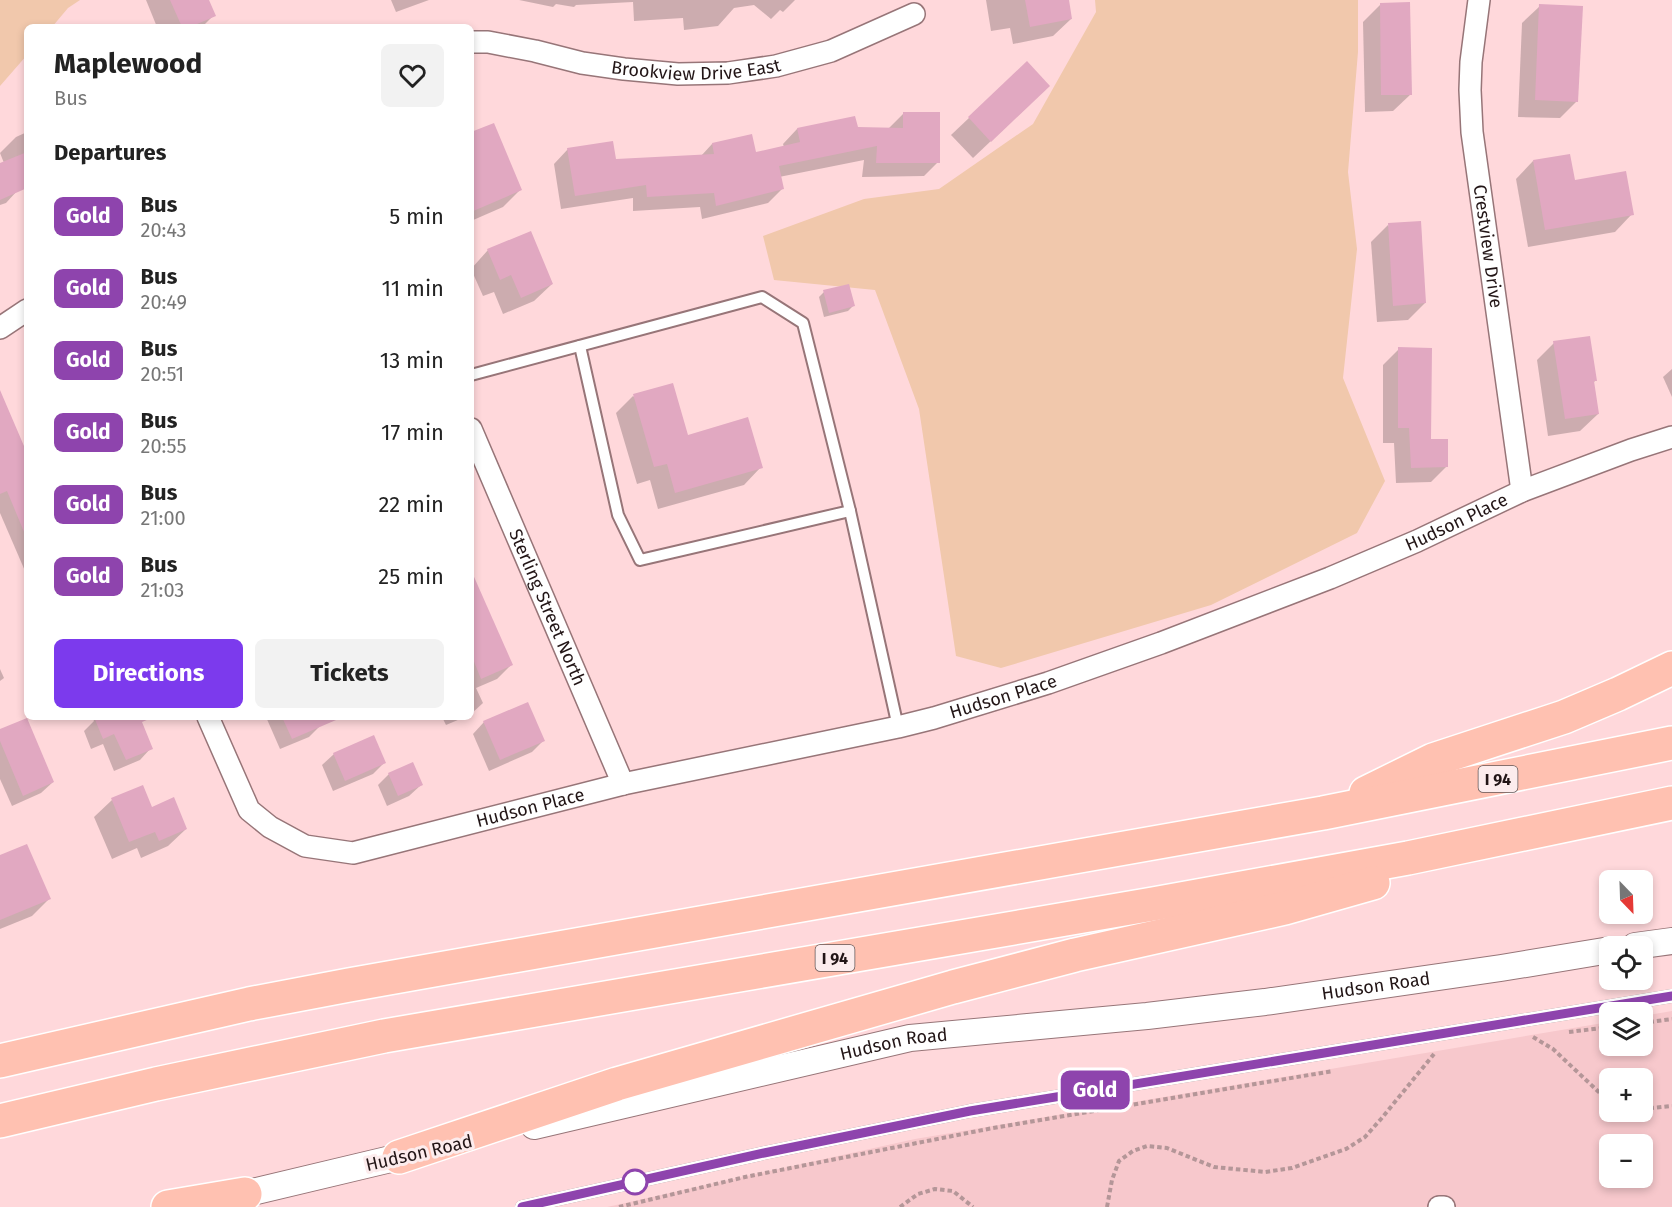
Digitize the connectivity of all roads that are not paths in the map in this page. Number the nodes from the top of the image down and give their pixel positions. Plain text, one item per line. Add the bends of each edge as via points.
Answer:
1 (1479, 0) edge
2 (914, 14) dead end
3 (474, 42) edge
4 (24, 312) edge
5 (0, 328) edge
6 (580, 346) junction
7 (474, 374) edge
8 (474, 436) edge
9 (1672, 436) edge
10 (1522, 491) junction
11 (850, 511) junction
12 (1672, 668) edge
13 (209, 720) edge
14 (898, 727) junction
15 (1672, 743) edge
16 (623, 784) junction
17 (1672, 803) edge
18 (1323, 813) junction
19 (1626, 813) junction
20 (1672, 941) edge
21 (1653, 944) edge
22 (1599, 952) edge
23 (1672, 996) edge
24 (0, 1061) edge
25 (0, 1121) edge
26 (399, 1157) junction
27 (245, 1194) junction
28 (168, 1207) edge
29 (189, 1207) edge
30 (522, 1207) edge
31 (1439, 1207) edge
32 (1444, 1207) edge

1 - 10 street, Crestview Drive via 1471,62 1472,132
2 - 3 street, Brookview Drive East via 831,51 776,66 728,73 624,69
4 - 5 street
6 - 7 lane
6 - 11 lane via 762,297 802,323
6 - 11 lane via 618,515 640,560
8 - 16 street, Sterling Street North
9 - 10 street, Hudson Place
10 - 14 street, Hudson Place via 1418,541 1161,643 1048,683
11 - 14 lane
12 - 18 highway via 1564,717 1433,760
13 - 16 street, Hudson Place via 249,810 305,846 353,853
14 - 16 street, Hudson Place
15 - 18 highway, I 94
17 - 19 highway, I 94
18 - 24 highway, I 94 via 349,985 238,1006
19 - 25 highway, I 94 via 1408,858 1153,904 384,1036
19 - 26 highway via 1285,908 1074,955 953,987 616,1084
20 - 21 street
22 - 26 street, Hudson Road via 1265,1002 910,1038
23 - 30 lane via 970,1111
26 - 27 street, Hudson Road
27 - 28 highway
27 - 29 street, Hudson Road
31 - 32 street

